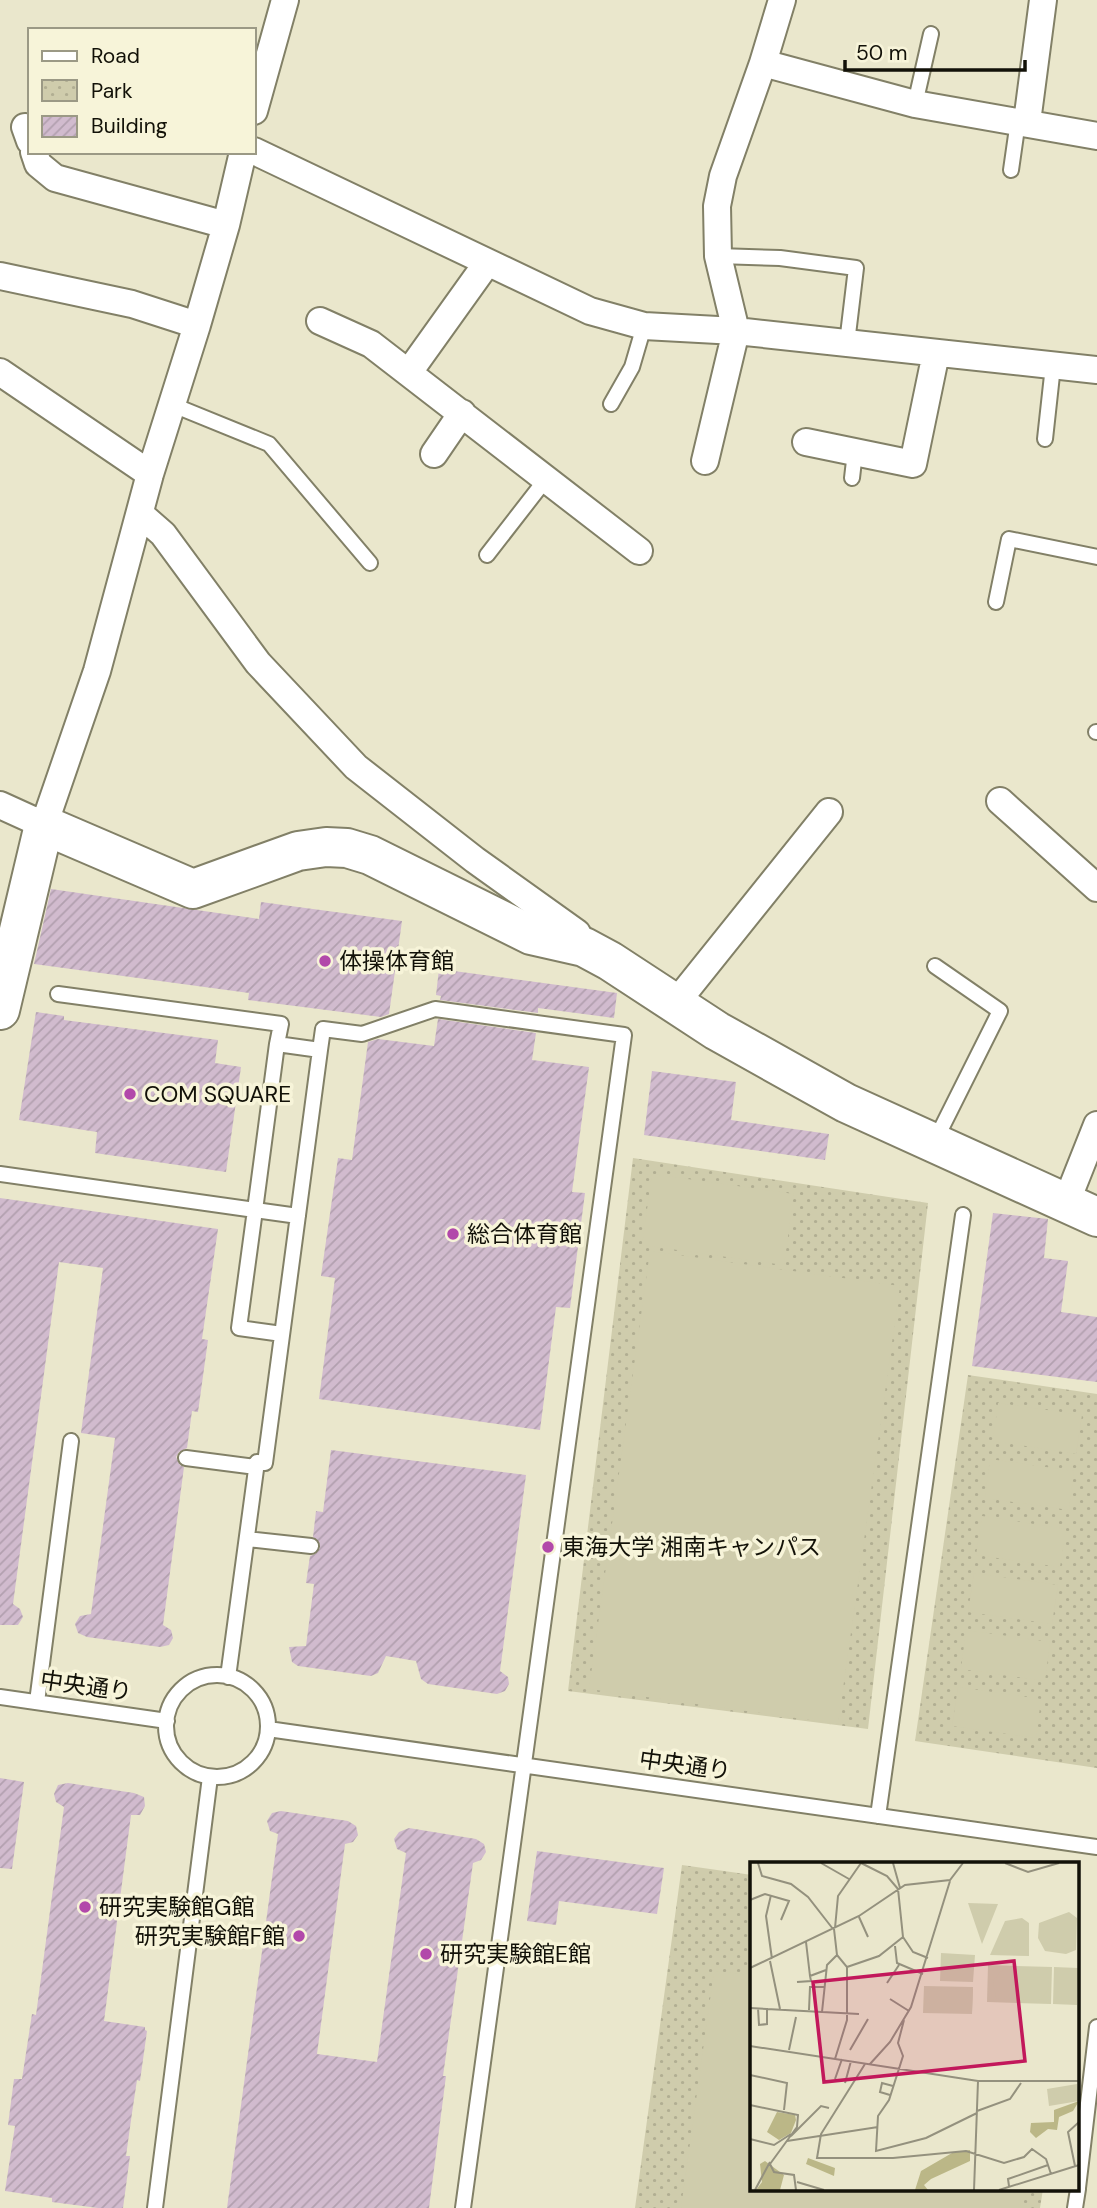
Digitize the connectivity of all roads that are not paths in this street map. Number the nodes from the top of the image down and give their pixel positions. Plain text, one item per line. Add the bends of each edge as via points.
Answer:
1 (285, 0) edge
2 (782, 0) edge
3 (1043, 0) edge
4 (931, 34) dead end
5 (763, 63) junction
6 (256, 104) edge
7 (915, 104) junction
8 (1022, 121) junction
9 (1097, 136) edge
10 (256, 152) edge
11 (35, 154) edge
12 (243, 154) edge
13 (1012, 170) dead end
14 (226, 225) junction
15 (718, 256) junction
16 (487, 263) junction
17 (0, 276) edge
18 (320, 321) dead end
19 (198, 325) junction
20 (644, 326) junction
21 (736, 331) junction
22 (847, 343) junction
23 (936, 353) junction
24 (1053, 366) junction
25 (1097, 370) edge
26 (0, 372) edge
27 (409, 372) junction
28 (611, 404) dead end
29 (173, 405) junction
30 (462, 413) junction
31 (1045, 439) dead end
32 (806, 442) dead end
33 (855, 452) junction
34 (434, 454) dead end
35 (705, 461) dead end
36 (150, 474) junction
37 (547, 478) junction
38 (852, 478) dead end
39 (140, 514) junction
40 (639, 551) dead end
41 (487, 555) dead end
42 (1097, 557) edge
43 (370, 563) dead end
44 (996, 602) dead end
45 (1000, 801) dead end
46 (0, 805) edge
47 (829, 812) dead end
48 (44, 825) junction
49 (1097, 888) edge
50 (584, 947) junction
51 (934, 966) dead end
52 (58, 993) dead end
53 (675, 1004) junction
54 (0, 1010) edge
55 (277, 1044) junction
56 (320, 1050) junction
57 (1097, 1125) edge
58 (934, 1143) junction
59 (0, 1174) edge
60 (255, 1210) junction
61 (1082, 1210) edge
62 (963, 1215) dead end
63 (298, 1216) junction
64 (282, 1334) junction
65 (71, 1441) dead end
66 (186, 1458) dead end
67 (256, 1467) junction
68 (247, 1539) junction
69 (311, 1546) dead end
70 (228, 1677) junction
71 (0, 1697) edge
72 (37, 1702) junction
73 (167, 1721) junction
74 (268, 1729) junction
75 (523, 1765) junction
76 (210, 1777) junction
77 (878, 1815) junction
78 (1097, 1847) edge
79 (1097, 2027) edge
80 (1080, 2172) edge
81 (1078, 2190) edge
82 (155, 2208) edge
83 (463, 2208) edge
84 (1075, 2208) edge

1 - 6 street
2 - 5 street
3 - 8 street
4 - 7 lane
5 - 7 street
5 - 15 street via 723,176 717,206
7 - 8 street
8 - 9 street
8 - 13 lane
10 - 16 street
11 - 14 street via 38,164 55,178
12 - 14 street
14 - 19 street
15 - 21 street
15 - 22 lane via 856,268
16 - 20 street via 590,311
16 - 27 street
17 - 19 street via 132,304
18 - 27 street via 371,344
19 - 29 street
20 - 21 street
20 - 28 lane via 632,367
21 - 22 street
21 - 35 street
22 - 23 street
23 - 24 street
23 - 33 street via 913,464
24 - 25 street
24 - 31 lane
26 - 36 street
27 - 30 street
29 - 36 street
29 - 43 lane via 269,444
30 - 34 street
30 - 37 street
32 - 33 street
33 - 38 lane
36 - 39 street
37 - 40 street
37 - 41 lane
39 - 48 street via 97,671
39 - 50 street via 163,534 258,663 356,767 577,933
42 - 44 lane via 1009,539
45 - 49 street
46 - 48 street
47 - 53 street
48 - 50 street via 193,888 298,851 346,848 370,855 531,935
48 - 54 street
50 - 53 street
51 - 58 lane via 1000,1011
52 - 55 lane via 281,1024
53 - 58 street via 846,1103
55 - 56 lane
55 - 60 lane
56 - 63 lane
56 - 75 lane via 323,1029 362,1034 435,1009 624,1035
57 - 61 street
58 - 61 street
59 - 60 lane
60 - 63 lane
60 - 64 lane via 239,1328
62 - 77 lane
63 - 64 lane
64 - 67 lane via 265,1463 257,1462
65 - 72 lane
66 - 67 lane
67 - 68 lane
68 - 69 lane
68 - 70 lane
70 - 73 lane via 207,1676 192,1682 175,1698
70 - 74 lane via 254,1691 264,1705
71 - 72 lane, 中央通り
72 - 73 lane, 中央通り
73 - 76 lane via 173,1752 183,1764
74 - 75 lane, 中央通り
74 - 76 lane via 259,1755 247,1768 231,1776
75 - 77 lane, 中央通り
75 - 83 lane
76 - 82 lane
77 - 78 lane, 中央通り
79 - 80 lane
81 - 84 lane

